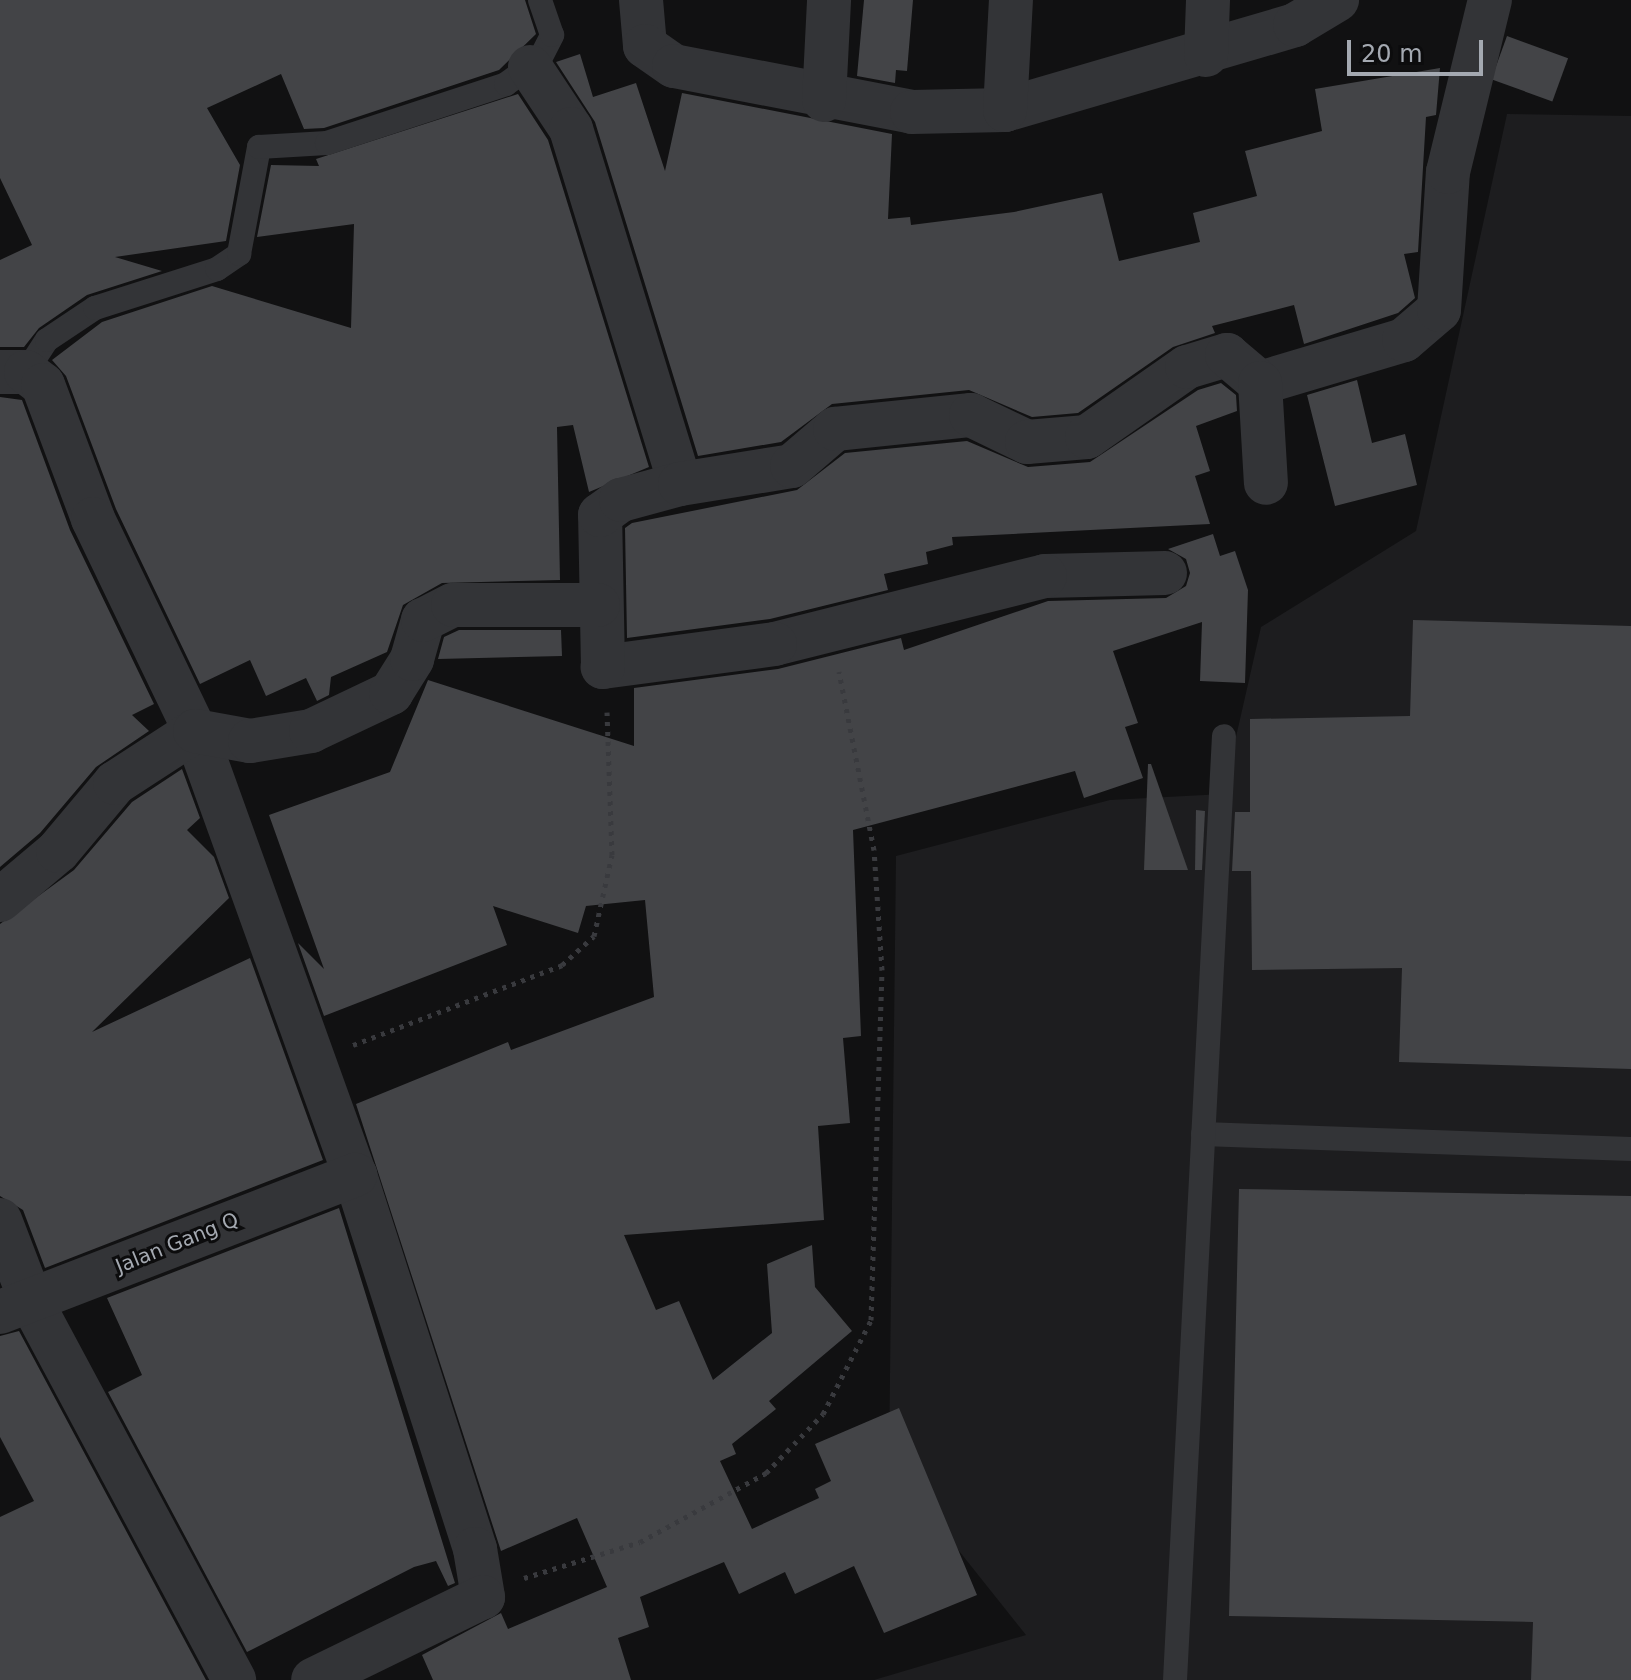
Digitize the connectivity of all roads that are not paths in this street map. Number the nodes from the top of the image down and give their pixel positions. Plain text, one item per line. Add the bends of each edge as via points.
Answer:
1 (540, 0) edge
2 (641, 0) edge
3 (829, 0) edge
4 (1011, 0) edge
5 (1208, 0) edge
6 (1337, 0) edge
7 (1490, 0) edge
8 (1206, 55) junction
9 (530, 67) junction
10 (824, 100) junction
11 (1005, 110) junction
12 (13, 372) edge
13 (1260, 383) junction
14 (1266, 483) dead end
15 (680, 484) junction
16 (1165, 573) dead end
17 (598, 605) junction
18 (195, 731) junction
19 (1224, 736) dead end
20 (0, 900) edge
21 (1203, 1134) junction
22 (1631, 1149) edge
23 (355, 1175) junction
24 (0, 1220) edge
25 (15, 1306) edge
26 (234, 1680) edge
27 (313, 1680) edge
28 (1175, 1680) edge

1 - 9 lane via 552,35
2 - 10 street via 639,30 655,57
3 - 10 street
4 - 11 street
5 - 8 street
6 - 8 street via 1295,25
7 - 13 street via 1448,172 1439,310 1404,340
8 - 11 street
9 - 12 lane via 454,106 327,143 259,147 239,254 217,269 156,283 95,308 47,340
9 - 15 street via 571,129
10 - 11 street via 912,112
12 - 18 street via 43,385 93,519
13 - 14 street
13 - 15 street via 1227,355 1187,367 1087,437 1027,442 971,415 835,429 792,466
15 - 17 street via 621,500 600,515
16 - 17 street via 1045,576 830,630 603,667
17 - 18 street via 453,605 423,620 412,659 391,693 311,731 250,741
18 - 20 street via 115,783 58,851
18 - 23 street
19 - 21 lane
21 - 22 lane
21 - 28 lane
23 - 25 street, Jalan Gang Q
23 - 27 street via 480,1568 475,1604
24 - 25 street
25 - 26 street

